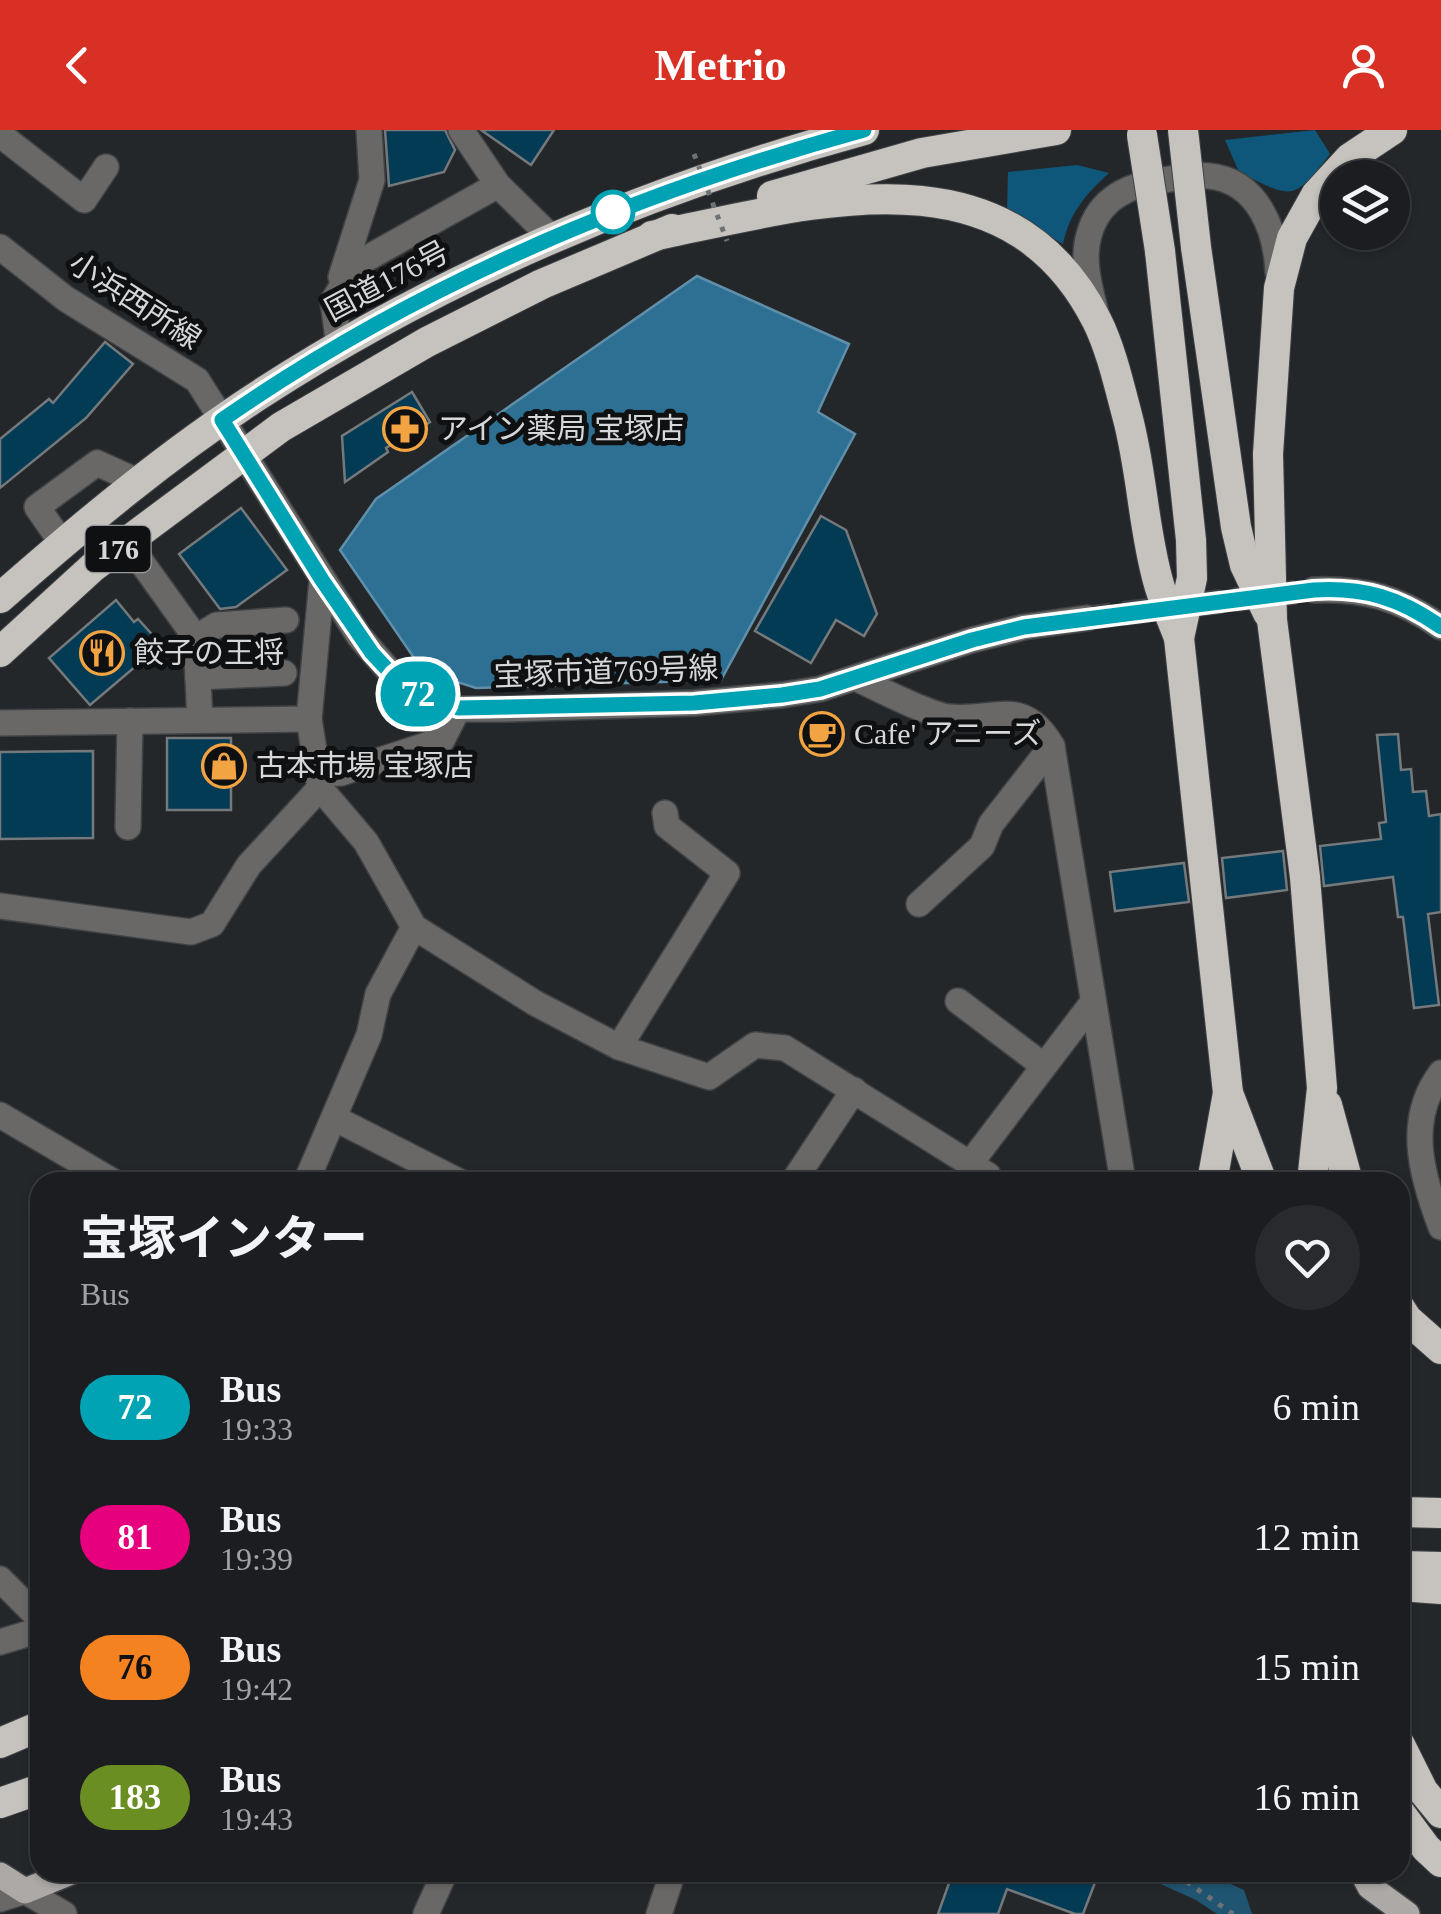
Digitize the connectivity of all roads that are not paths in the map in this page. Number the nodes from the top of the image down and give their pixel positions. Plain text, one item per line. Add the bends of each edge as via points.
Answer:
1 (370, 130) edge
2 (461, 130) edge
3 (864, 130) edge
4 (1056, 130) edge
5 (1183, 130) edge
6 (1392, 130) edge
7 (1142, 132) edge
8 (826, 135) edge
9 (6, 139) edge
10 (106, 167) dead end
11 (498, 185) junction
12 (652, 236) junction
13 (552, 238) junction
14 (0, 247) edge
15 (1279, 288) junction
16 (333, 301) junction
17 (1098, 322) junction
18 (339, 346) junction
19 (222, 420) junction
20 (243, 454) junction
21 (138, 482) junction
22 (127, 542) junction
23 (62, 543) junction
24 (322, 580) junction
25 (1314, 590) tunnel mouth
26 (0, 598) edge
27 (1087, 618) tunnel mouth
28 (286, 620) dead end
29 (1272, 620) junction
30 (1441, 626) edge
31 (196, 638) junction
32 (1179, 638) junction
33 (0, 652) edge
34 (284, 673) dead end
35 (198, 677) junction
36 (855, 678) junction
37 (458, 708) junction
38 (308, 718) junction
39 (200, 720) junction
40 (1, 721) edge
41 (130, 721) junction
42 (1052, 746) junction
43 (319, 781) junction
44 (665, 813) dead end
45 (128, 827) dead end
46 (919, 904) dead end
47 (0, 906) edge
48 (414, 927) junction
49 (958, 1000) dead end
50 (1093, 1002) junction
51 (619, 1048) junction
52 (1044, 1066) junction
53 (1437, 1086) edge
54 (1322, 1088) junction
55 (854, 1090) junction
56 (1228, 1093) junction
57 (0, 1115) edge
58 (334, 1118) junction
59 (97, 1172) edge
60 (310, 1172) edge
61 (440, 1172) edge
62 (800, 1172) edge
63 (973, 1172) edge
64 (977, 1172) edge
65 (1120, 1172) edge
66 (1214, 1172) edge
67 (1258, 1172) edge
68 (1313, 1172) edge
69 (1345, 1172) edge
70 (1441, 1227) edge
71 (1410, 1318) edge
72 (1441, 1349) edge
73 (1410, 1512) edge
74 (1441, 1513) edge
75 (1441, 1567) edge
76 (1410, 1574) edge
77 (1410, 1578) edge
78 (0, 1579) edge
79 (1441, 1589) edge
80 (30, 1609) edge
81 (30, 1633) edge
82 (0, 1642) edge
83 (30, 1733) edge
84 (0, 1744) edge
85 (1410, 1765) edge
86 (30, 1793) edge
87 (4, 1802) edge
88 (1441, 1814) edge
89 (1410, 1826) edge
90 (1441, 1862) edge
91 (0, 1875) edge
92 (47, 1882) edge
93 (440, 1882) edge
94 (669, 1882) edge
95 (1367, 1882) edge
96 (25, 1891) junction
97 (0, 1899) edge
98 (64, 1914) edge
99 (426, 1914) edge
100 (658, 1914) edge
101 (1407, 1914) edge

1 - 16 street via 372,180
2 - 11 street
3 - 8 highway, 国道176号 / 176
4 - 12 highway, 176 via 922,152
5 - 29 highway, bridge via 1236,527 1244,565
6 - 15 highway via 1350,158 1316,195 1292,238
7 - 32 highway, bridge via 1191,540 1192,578
8 - 13 highway, 国道176号 / 176
9 - 10 street via 84,200
11 - 13 street
11 - 16 street via 355,266
12 - 17 highway via 810,204 904,199 959,205 1003,222 1043,250
12 - 20 highway, 176 via 427,342
13 - 18 highway, 国道176号 / 176
14 - 19 street, 小浜西所線 via 66,299 196,380
15 - 17 street via 1273,230 1238,187 1204,175 1137,184 1106,202 1089,234 1087,272
15 - 29 highway via 1268,454
16 - 18 street
17 - 32 highway via 1127,413 1158,580
18 - 19 highway, 国道176号 / 176
19 - 20 street, 小浜西所線
19 - 21 highway, 国道176号 / 176
20 - 22 highway, 176
20 - 24 street, 宝塚市道769号線
21 - 23 highway, 国道176号 / 176
21 - 23 street via 97,463 37,507
22 - 31 street
22 - 33 highway, 176
23 - 26 highway, 国道176号 / 176
24 - 37 street, 宝塚市道769号線 via 383,667 418,694
24 - 38 street
25 - 30 street via 1394,598
27 - 36 street, 宝塚市道769号線 via 972,640
28 - 31 street via 217,625
29 - 54 highway via 1305,877
31 - 35 street
32 - 56 highway
34 - 35 street
35 - 39 street
36 - 37 street, 宝塚市道769号線 via 724,701
36 - 42 street via 947,717 1026,717
37 - 43 street via 442,740
38 - 39 street
38 - 43 street
39 - 41 street
40 - 41 street
41 - 45 street
42 - 46 street via 991,824 982,846
42 - 50 street
43 - 47 street via 249,864 212,924 191,932
43 - 48 street via 366,842
44 - 51 street via 667,826 727,874
48 - 51 street
48 - 58 street via 378,994
49 - 52 street
50 - 52 street
50 - 65 street
51 - 55 street via 709,1077 756,1045 785,1048
52 - 64 street
53 - 70 street via 1421,1114 1419,1150
54 - 68 highway
54 - 69 highway
55 - 62 street
55 - 63 street
56 - 66 highway
56 - 67 highway
57 - 59 street
58 - 60 street
58 - 61 street
71 - 72 highway
73 - 74 highway
75 - 76 highway
77 - 79 highway
78 - 80 street
81 - 82 street
83 - 84 highway
85 - 88 highway
86 - 87 highway
89 - 90 highway
91 - 96 main road
92 - 96 main road
93 - 99 street
94 - 100 street
95 - 101 main road
96 - 97 street
96 - 98 street

